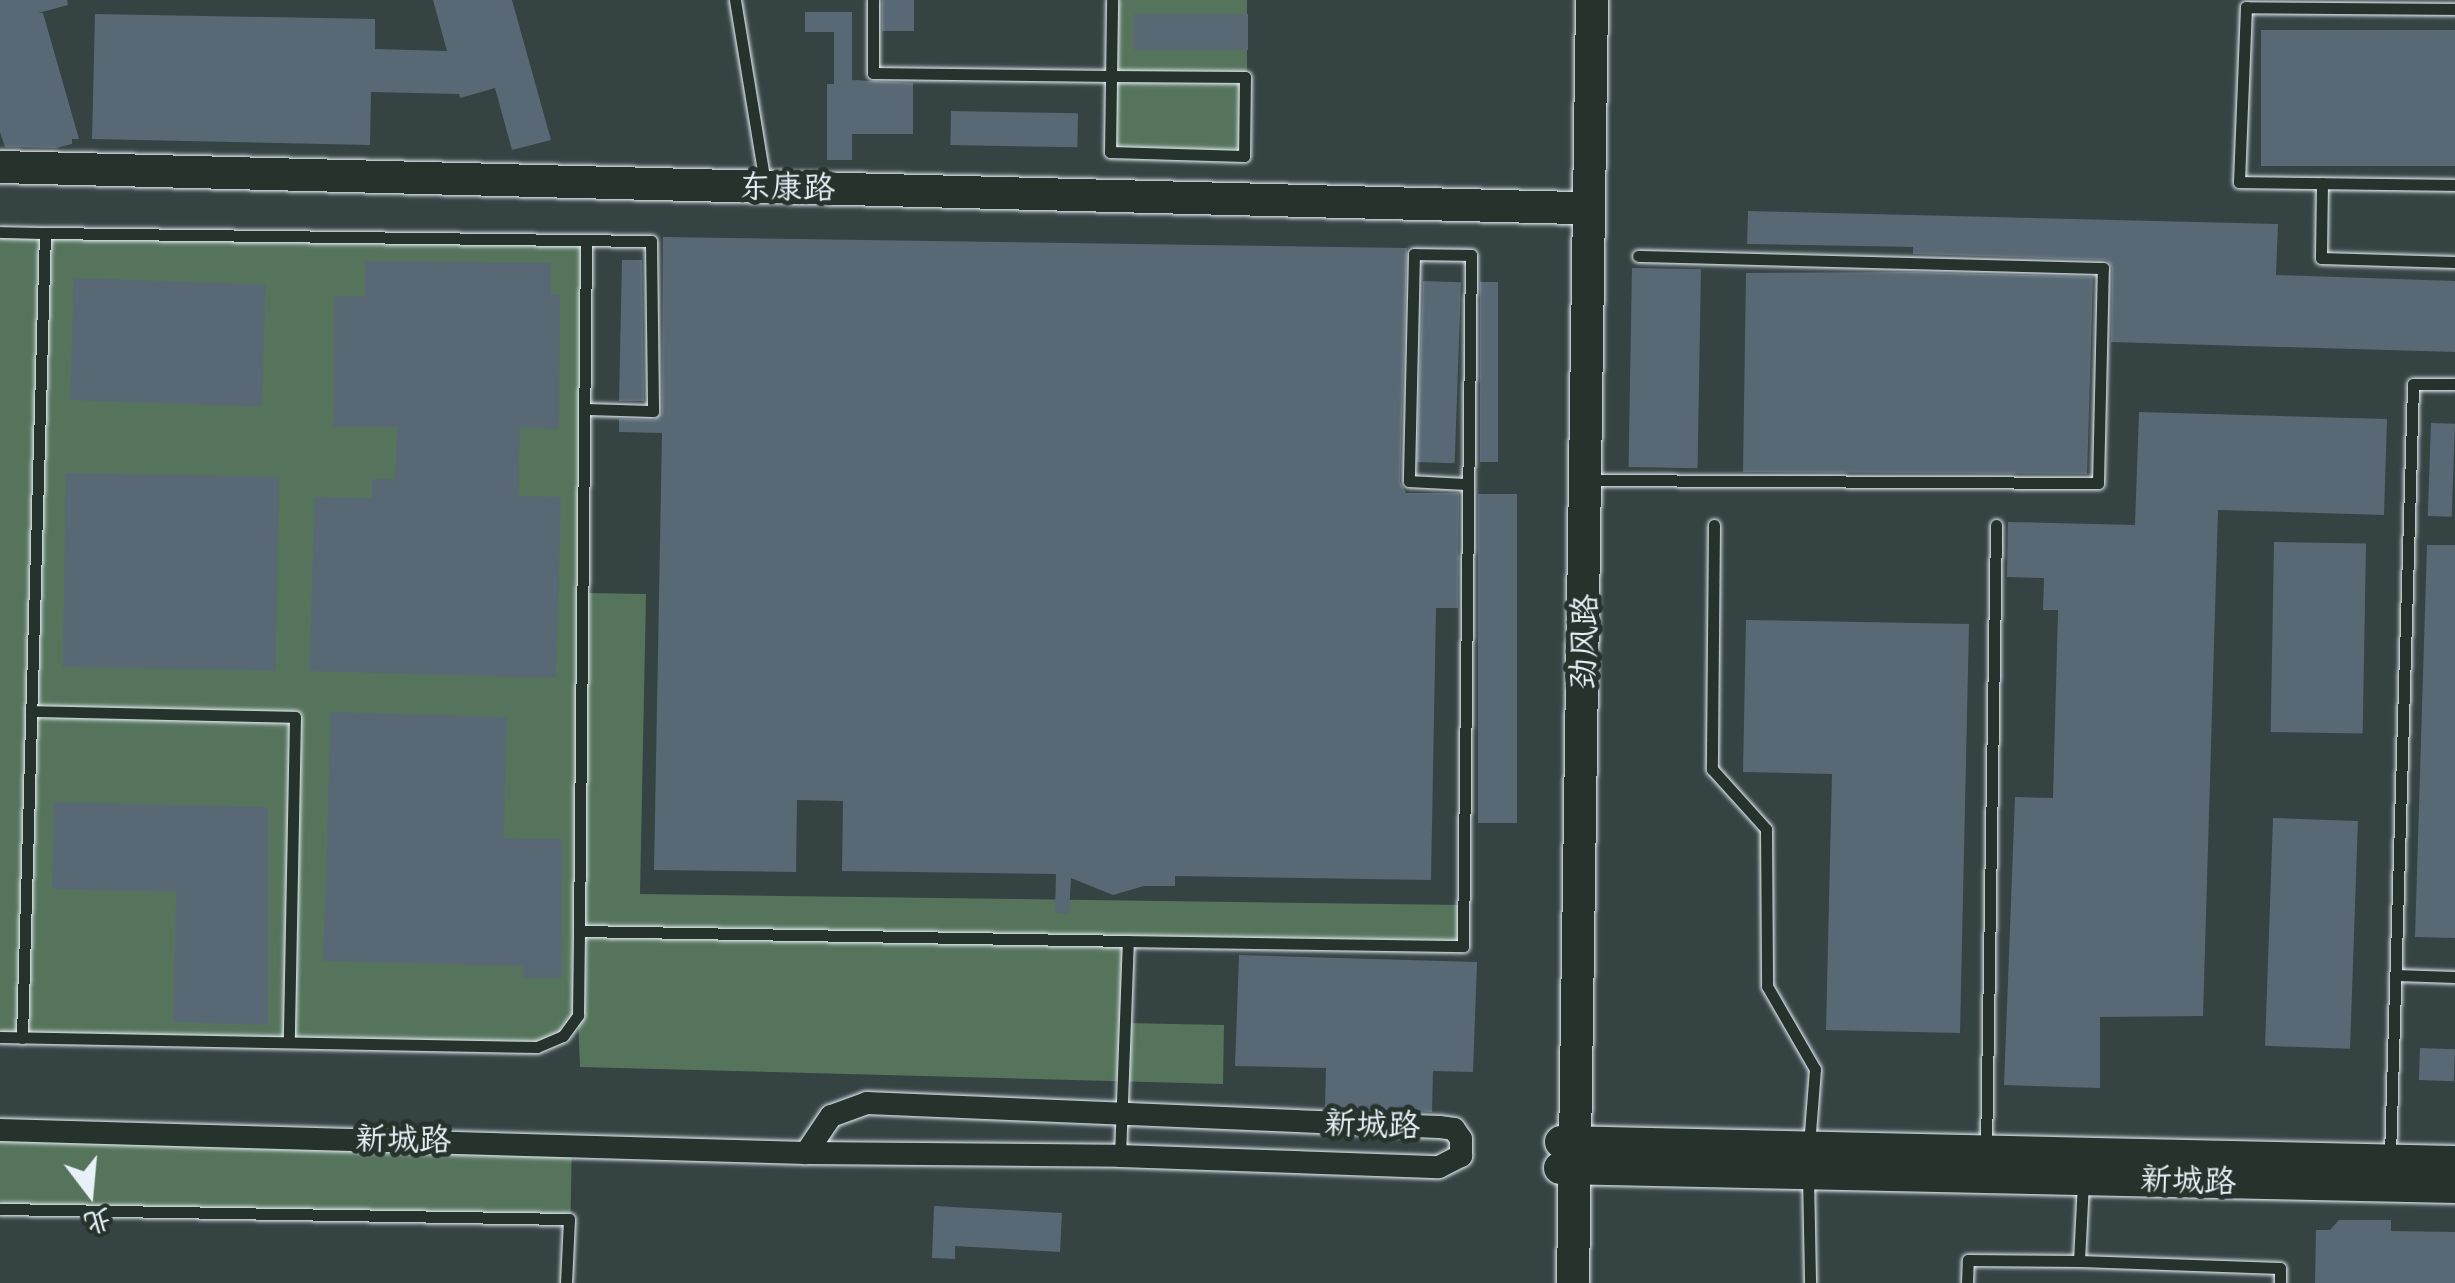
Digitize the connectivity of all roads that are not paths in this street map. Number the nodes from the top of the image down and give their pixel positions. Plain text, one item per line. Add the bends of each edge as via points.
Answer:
1 (735, 0) edge
2 (873, 0) edge
3 (1112, 0) edge
4 (1575, 0) edge
5 (1592, 0) edge
6 (2287, 3) edge
7 (2455, 10) edge
8 (1111, 76) junction
9 (0, 167) edge
10 (2322, 183) junction
11 (2455, 185) edge
12 (765, 186) junction
13 (1573, 208) junction
14 (0, 232) edge
15 (45, 233) junction
16 (586, 241) junction
17 (1638, 256) dead end
18 (2455, 262) edge
19 (2455, 384) edge
20 (585, 410) junction
21 (1579, 480) junction
22 (1465, 484) junction
23 (1714, 525) dead end
24 (1996, 525) dead end
25 (31, 711) junction
26 (579, 931) junction
27 (1128, 941) junction
28 (2395, 975) junction
29 (2455, 977) edge
30 (0, 1038) edge
31 (22, 1038) junction
32 (289, 1042) junction
33 (1122, 1113) junction
34 (0, 1130) edge
35 (806, 1153) junction
36 (1568, 1155) junction
37 (1120, 1156) junction
38 (1808, 1159) junction
39 (1986, 1161) junction
40 (2455, 1162) edge
41 (2390, 1173) junction
42 (2084, 1177) junction
43 (2455, 1186) edge
44 (0, 1209) edge
45 (2079, 1260) junction
46 (566, 1283) edge
47 (1558, 1283) edge
48 (1573, 1283) edge
49 (1810, 1283) edge
50 (1967, 1283) edge
51 (2280, 1283) edge

1 - 12 lane
2 - 8 lane via 873,73
3 - 8 lane
4 - 13 street, 劲风路
5 - 21 street, 劲风路
6 - 7 lane
6 - 10 lane via 2246,6 2239,182
8 - 8 lane via 1110,152 1244,156 1245,77
9 - 12 street, 东康路
10 - 11 lane
10 - 18 lane via 2321,258
12 - 13 street, 东康路
13 - 21 street, 劲风路
14 - 15 lane
15 - 16 lane
15 - 25 lane
16 - 20 lane
16 - 20 lane via 651,241 652,411
17 - 21 lane via 2103,268 2098,483
19 - 28 lane via 2413,384
20 - 26 lane
21 - 36 street, 劲风路
22 - 22 lane via 1471,255 1414,254 1409,482
22 - 27 lane via 1463,946
23 - 38 lane via 1712,769 1766,829 1767,986 1815,1068
24 - 39 lane
25 - 31 lane
25 - 32 lane via 295,717
26 - 27 lane
26 - 32 lane via 578,1015 563,1036 537,1047
27 - 33 lane
28 - 29 lane
28 - 41 lane
30 - 31 lane
31 - 32 lane
33 - 35 street, 新城路 via 867,1102 831,1116
33 - 37 lane
33 - 37 street, 新城路 via 1439,1126 1454,1129 1461,1156 1439,1167
34 - 35 street, 新城路
35 - 37 street, 新城路
36 - 38 street, 新城路
36 - 47 street, 劲风路
36 - 48 street, 劲风路
38 - 39 street, 新城路
38 - 49 lane
39 - 41 street, 新城路
39 - 42 street, 新城路
40 - 41 street, 新城路
41 - 42 street, 新城路
41 - 43 street, 新城路
42 - 45 lane
44 - 46 lane via 569,1218
45 - 50 lane via 1968,1260
45 - 51 lane via 2280,1268

